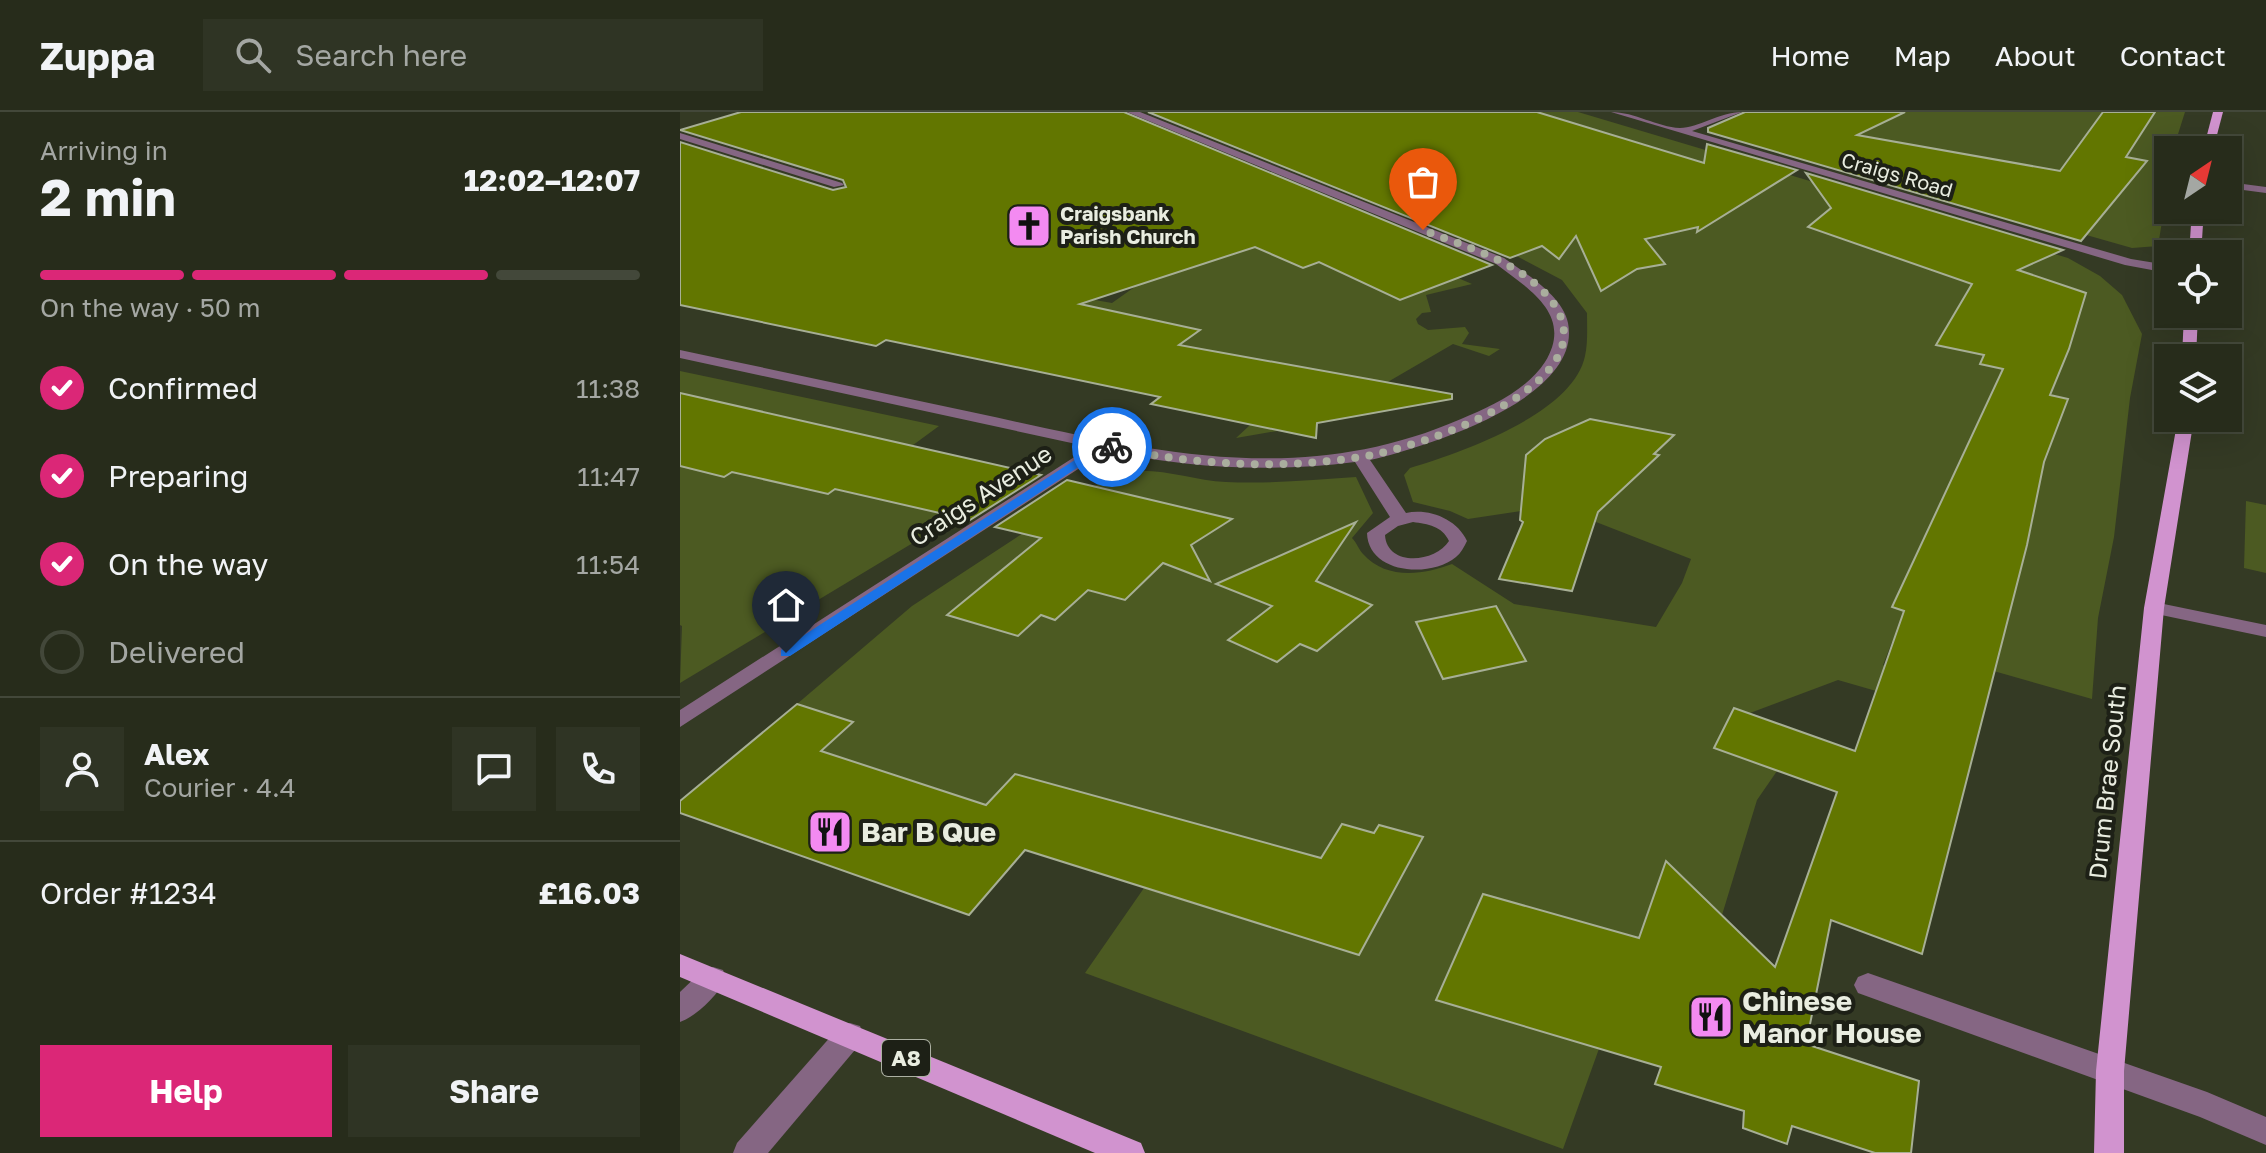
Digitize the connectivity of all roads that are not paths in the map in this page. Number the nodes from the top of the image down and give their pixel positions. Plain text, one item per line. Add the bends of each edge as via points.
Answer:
1 (1132, 112) edge
2 (1616, 112) edge
3 (1737, 112) edge
4 (2218, 112) edge
5 (1682, 131) junction
6 (680, 136) edge
7 (2212, 136) edge
8 (838, 185) dead end
9 (2242, 187) edge
10 (2266, 190) edge
11 (2154, 266) edge
12 (680, 354) edge
13 (2184, 432) edge
14 (1104, 445) junction
15 (1360, 457) junction
16 (1401, 520) dead end
17 (2154, 608) junction
18 (2266, 631) edge
19 (680, 720) edge
20 (680, 965) edge
21 (713, 978) junction
22 (1868, 985) dead end
23 (680, 1010) edge
24 (850, 1035) junction
25 (2110, 1071) junction
26 (2266, 1131) edge
27 (748, 1153) edge
28 (1130, 1153) edge
29 (2109, 1153) edge

1 - 15 street via 1500,261 1553,303 1560,317 1561,342 1551,366 1528,390 1477,421
2 - 5 street, Craigs Road
3 - 5 street
4 - 7 main road
5 - 11 street, Craigs Road
6 - 8 street
9 - 10 street
12 - 14 street, Craigs Avenue
13 - 17 main road, Drum Brae South
14 - 15 street via 1228,463
14 - 19 street, Craigs Avenue
15 - 16 street
17 - 18 street
17 - 25 main road, Drum Brae South
20 - 21 main road, A8
21 - 23 street
21 - 24 main road, A8
22 - 25 street
24 - 27 street
24 - 28 main road, A8
25 - 26 street
25 - 29 main road, Drum Brae South

